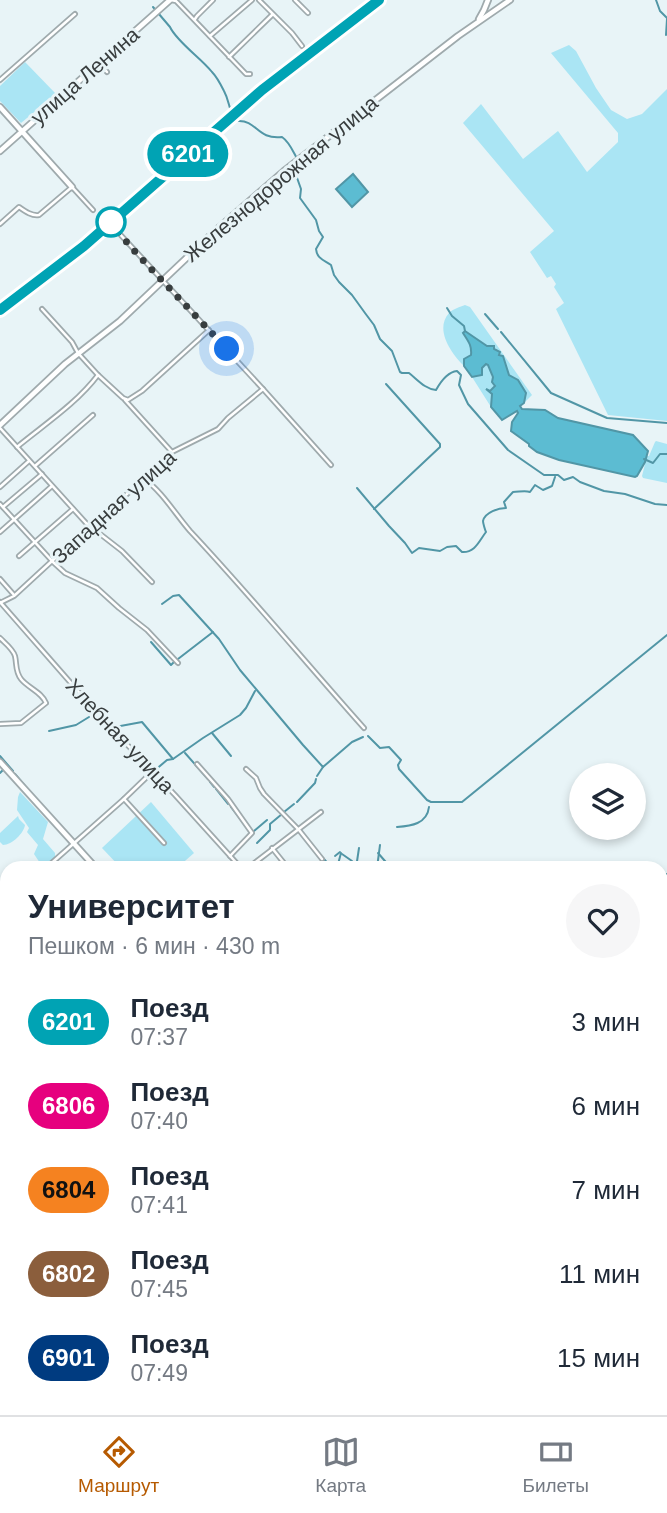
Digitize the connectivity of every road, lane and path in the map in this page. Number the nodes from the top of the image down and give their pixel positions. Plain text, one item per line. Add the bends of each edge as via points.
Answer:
1 (171, 0) edge
2 (214, 0) edge
3 (252, 0) edge
4 (259, 0) edge
5 (295, 0) edge
6 (510, 0) edge
7 (488, 2) edge
8 (308, 13) dead end
9 (75, 14) dead end
10 (272, 14) junction
11 (195, 19) junction
12 (476, 23) junction
13 (210, 36) junction
14 (302, 46) dead end
15 (229, 57) junction
16 (99, 63) junction
17 (107, 72) dead end
18 (250, 74) dead end
19 (0, 80) edge
20 (0, 107) edge
21 (22, 132) junction
22 (0, 151) edge
23 (72, 187) junction
24 (93, 209) dead end
25 (0, 224) edge
26 (117, 231) dead end
27 (162, 281) junction
28 (42, 309) dead end
29 (209, 330) junction
30 (78, 353) junction
31 (98, 375) junction
32 (263, 389) junction
33 (123, 398) junction
34 (93, 415) dead end
35 (0, 426) edge
36 (17, 447) junction
37 (172, 452) junction
38 (29, 460) junction
39 (331, 465) dead end
40 (35, 467) junction
41 (42, 474) junction
42 (144, 479) junction
43 (52, 486) junction
44 (0, 487) edge
45 (1, 506) edge
46 (73, 509) junction
47 (13, 520) junction
48 (90, 526) junction
49 (0, 532) edge
50 (35, 542) junction
51 (19, 556) dead end
52 (53, 562) junction
53 (0, 579) edge
54 (152, 582) dead end
55 (15, 596) junction
56 (0, 602) edge
57 (0, 638) edge
58 (178, 663) dead end
59 (0, 724) edge
60 (364, 728) dead end
61 (0, 762) edge
62 (197, 764) dead end
63 (246, 769) dead end
64 (152, 772) junction
65 (124, 799) junction
66 (321, 812) dead end
67 (299, 830) junction
68 (73, 843) junction
69 (164, 844) dead end
70 (272, 848) junction
71 (230, 856) junction
72 (322, 859) dead end
73 (54, 861) edge
74 (89, 861) edge
75 (235, 861) edge
76 (256, 861) edge
77 (282, 861) edge

1 - 11 street
1 - 16 main road, улица Ленина
2 - 11 street
3 - 13 street
4 - 10 street
5 - 8 street
6 - 12 main road, Железнодорожная улица
7 - 12 main road
9 - 19 street
10 - 14 street
10 - 15 street
11 - 13 street
12 - 27 main road, Железнодорожная улица via 293,163
13 - 15 street
15 - 18 street
16 - 17 street
16 - 21 main road, улица Ленина
20 - 21 main road
21 - 22 main road, улица Ленина
21 - 23 main road
23 - 24 street
23 - 25 street via 40,215 19,207
26 - 27 street
27 - 29 street
27 - 30 main road, Железнодорожная улица
28 - 30 street
29 - 32 street
29 - 33 street via 142,391 128,400
30 - 31 street
30 - 35 main road, Железнодорожная улица
31 - 33 street
31 - 36 street
32 - 37 street, Западная улица via 218,429
32 - 39 street
33 - 37 street
34 - 40 street
35 - 36 street
36 - 38 street
37 - 42 street, Западная улица
38 - 40 street
38 - 44 street
40 - 41 street
41 - 43 street
41 - 45 street
42 - 48 street, Западная улица
42 - 60 street
43 - 46 street
43 - 47 street
45 - 47 street
46 - 48 street
46 - 50 street
47 - 49 street
47 - 50 street
48 - 52 street, Западная улица
48 - 54 street
50 - 51 street
50 - 52 street
52 - 55 street, Западная улица
52 - 58 street via 97,588 147,629
53 - 55 street
55 - 56 street, Западная улица
56 - 64 street, Хлебная улица
57 - 59 street via 14,652 19,675 46,703 21,723
61 - 68 main road
62 - 71 street via 253,833
63 - 67 street
64 - 65 street
64 - 71 street, Хлебная улица
65 - 68 street
65 - 69 street
66 - 67 street
67 - 70 street
67 - 72 street
68 - 73 street
68 - 74 main road
70 - 76 street
70 - 77 street
71 - 75 street, Хлебная улица

